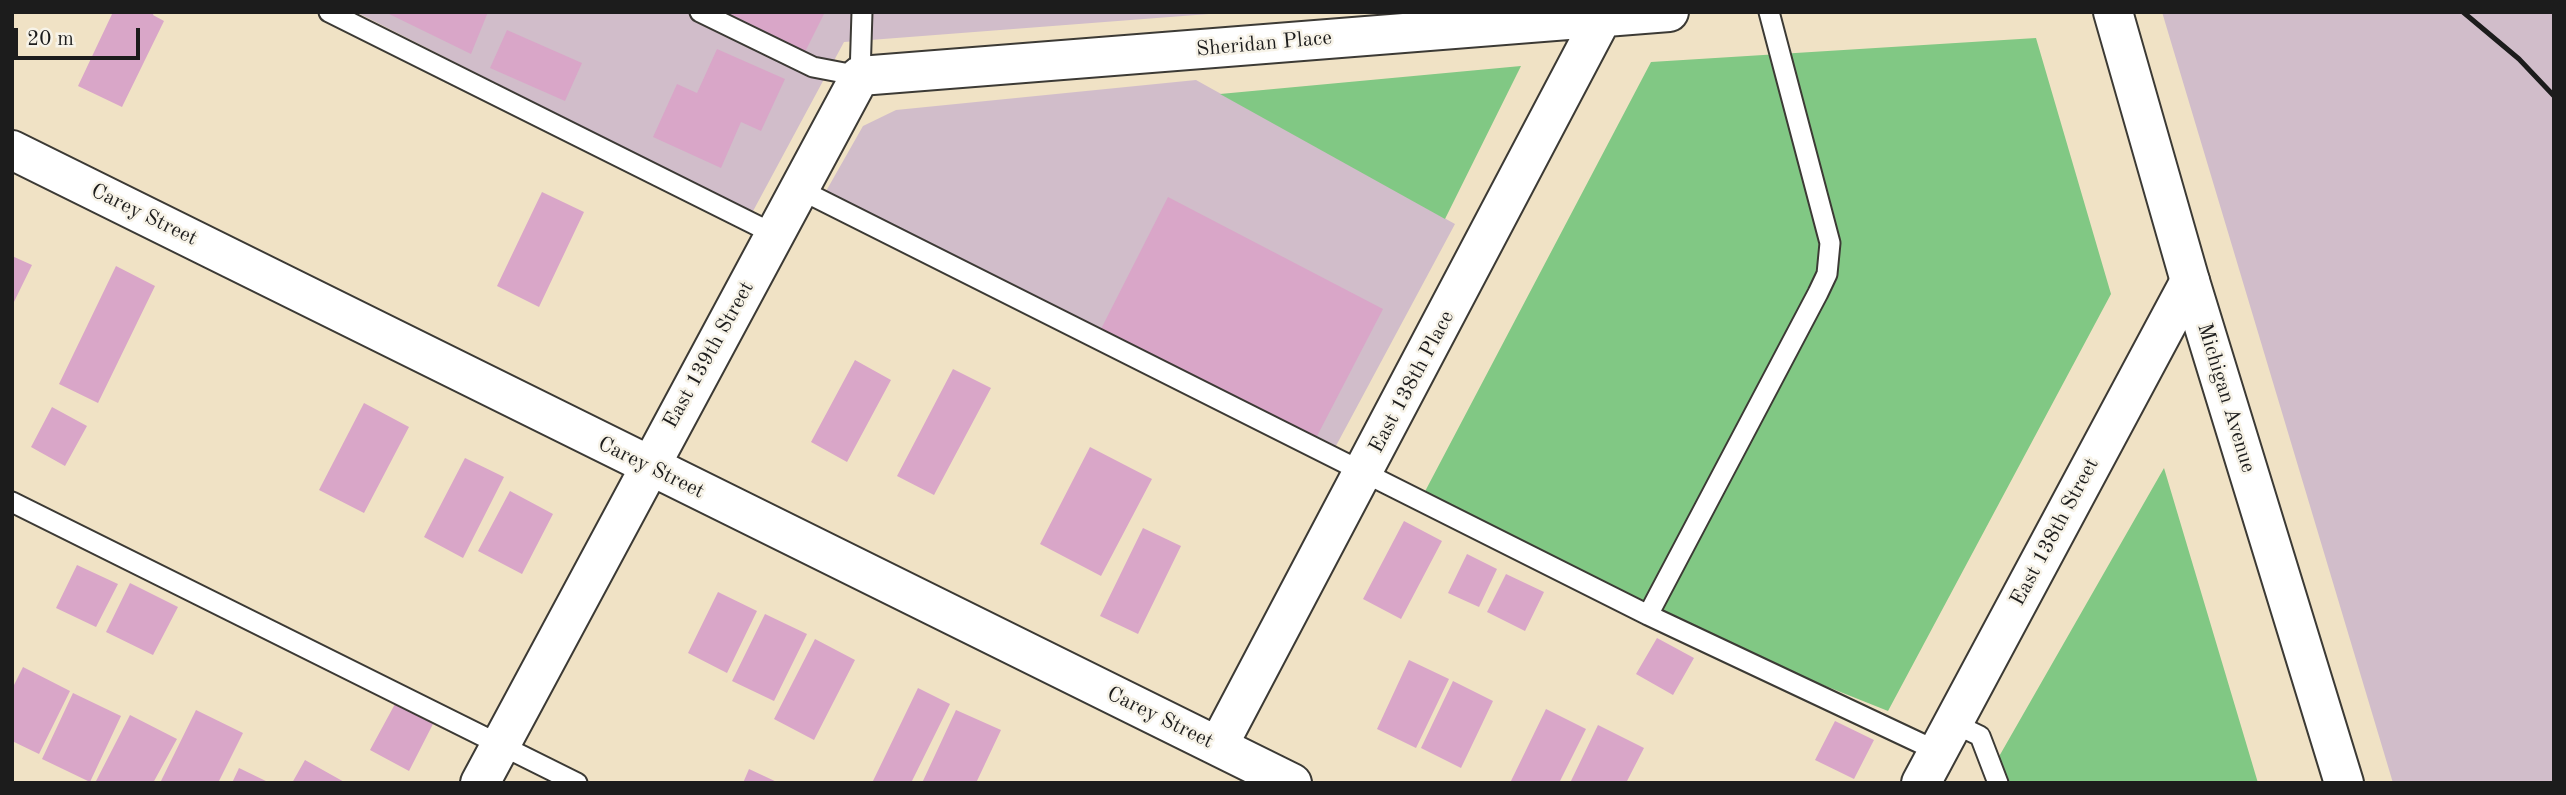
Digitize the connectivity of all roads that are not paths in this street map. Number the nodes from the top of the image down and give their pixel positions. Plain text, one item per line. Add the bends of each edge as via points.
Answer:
1 (330, 12) edge
2 (700, 12) edge
3 (862, 12) edge
4 (1669, 12) edge
5 (1769, 12) edge
6 (2113, 12) edge
7 (1603, 16) junction
8 (860, 76) junction
9 (12, 150) edge
10 (799, 189) junction
11 (774, 234) junction
12 (2190, 281) junction
13 (648, 466) junction
14 (1364, 474) junction
15 (12, 502) edge
16 (1648, 615) junction
17 (500, 745) junction
18 (1218, 746) junction
19 (1937, 752) edge
20 (480, 783) edge
21 (577, 783) edge
22 (1292, 783) edge
23 (1998, 783) edge
24 (2344, 783) edge

1 - 11 lane
2 - 8 lane via 813,67
3 - 8 lane
4 - 7 street, Sheridan Place
5 - 16 lane via 1830,243 1830,260 1818,293
6 - 12 street, Michigan Avenue
7 - 8 street, Sheridan Place
7 - 14 street, East 138th Place
8 - 10 street, East 139th Street
9 - 13 street, Carey Street
10 - 11 street, East 139th Street
10 - 14 lane
11 - 13 street, East 139th Street
12 - 19 street, East 138th Street
12 - 24 street, Michigan Avenue
13 - 17 street, East 139th Street
13 - 18 street, Carey Street
14 - 16 lane
14 - 18 street, East 138th Place
15 - 17 lane
16 - 19 lane
17 - 20 street, East 139th Street
17 - 21 lane
18 - 22 street, Carey Street
19 - 23 lane via 1980,736

